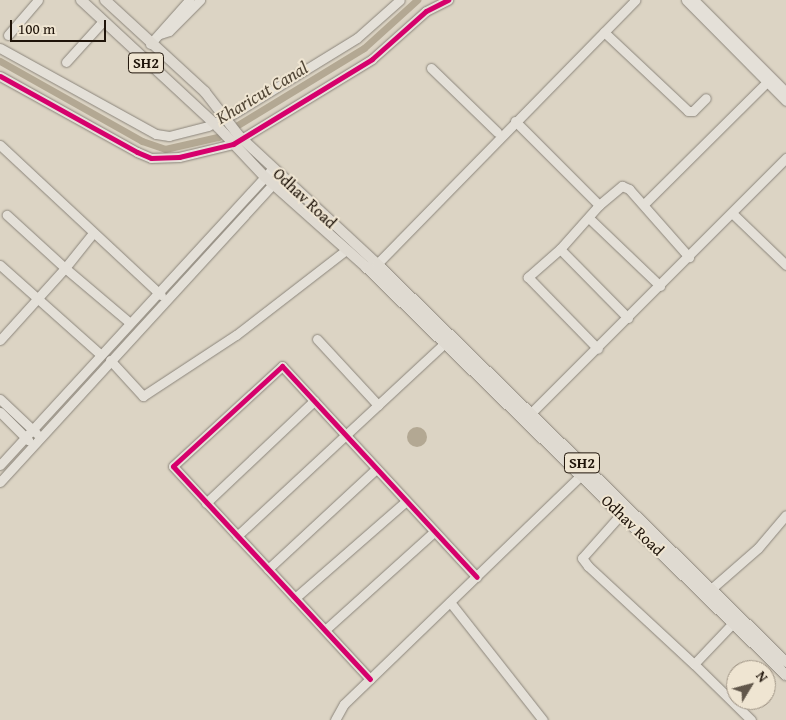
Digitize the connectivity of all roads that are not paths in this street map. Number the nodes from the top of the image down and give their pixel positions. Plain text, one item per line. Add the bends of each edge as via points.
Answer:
1 (38, 0) edge
2 (81, 0) edge
3 (105, 0) edge
4 (189, 0) edge
5 (200, 0) edge
6 (400, 0) edge
7 (448, 0) edge
8 (629, 0) edge
9 (635, 0) edge
10 (686, 0) edge
11 (694, 0) edge
12 (103, 21) junction
13 (604, 32) junction
14 (160, 34) junction
15 (8, 35) dead end
16 (150, 44) junction
17 (0, 48) edge
18 (66, 62) dead end
19 (431, 68) dead end
20 (0, 76) edge
21 (767, 82) junction
22 (786, 92) edge
23 (706, 98) dead end
24 (786, 101) edge
25 (515, 121) junction
26 (221, 122) junction
27 (497, 132) junction
28 (238, 140) junction
29 (0, 146) edge
30 (786, 158) edge
31 (277, 172) junction
32 (265, 177) junction
33 (274, 184) junction
34 (644, 204) junction
35 (599, 205) junction
36 (732, 212) junction
37 (7, 215) dead end
38 (590, 219) junction
39 (93, 233) junction
40 (560, 249) junction
41 (346, 250) junction
42 (689, 257) junction
43 (0, 265) edge
44 (371, 266) junction
45 (786, 266) edge
46 (65, 268) junction
47 (660, 286) junction
48 (158, 292) junction
49 (38, 298) junction
50 (167, 300) junction
51 (628, 318) junction
52 (130, 323) junction
53 (0, 340) edge
54 (317, 340) dead end
55 (445, 343) junction
56 (598, 349) junction
57 (100, 354) junction
58 (110, 360) junction
59 (0, 399) edge
60 (314, 401) junction
61 (378, 405) junction
62 (0, 412) edge
63 (527, 417) junction
64 (29, 433) junction
65 (345, 435) junction
66 (40, 437) junction
67 (34, 445) junction
68 (0, 465) edge
69 (376, 469) junction
70 (585, 472) junction
71 (0, 482) edge
72 (406, 501) junction
73 (206, 503) junction
74 (622, 513) junction
75 (786, 515) edge
76 (434, 532) junction
77 (237, 536) junction
78 (268, 570) junction
79 (477, 577) junction
80 (711, 589) junction
81 (295, 598) junction
82 (450, 602) junction
83 (733, 623) junction
84 (325, 630) junction
85 (786, 662) edge
86 (694, 664) junction
87 (786, 675) edge
88 (370, 679) junction
89 (335, 720) edge
90 (543, 720) edge
91 (751, 720) edge

1 - 15 street
2 - 12 main road, SH2
3 - 16 main road, SH2
4 - 14 street via 163,26
5 - 14 street via 169,31
6 - 26 street via 357,38
7 - 28 street via 426,11 372,59
8 - 27 street
9 - 13 street
10 - 21 street
11 - 22 street
12 - 18 street
12 - 26 main road, SH2
13 - 23 street via 688,111 693,111
13 - 25 street
14 - 16 street
16 - 26 main road, SH2 via 205,92
17 - 26 street via 156,134 169,136
19 - 27 street
20 - 28 street via 151,158 179,158
21 - 24 street
21 - 34 street
25 - 35 street
25 - 44 street
26 - 28 main road, SH2
27 - 44 street
28 - 31 main road, Odhav Road / SH2
28 - 32 main road, Odhav Road / SH2
29 - 39 street
30 - 36 street
31 - 32 street
31 - 33 street
31 - 44 main road, Odhav Road / SH2
32 - 33 main road, Odhav Road / SH2
32 - 48 street
33 - 41 main road, Odhav Road / SH2
33 - 50 street
34 - 35 street via 622,186
34 - 42 street
35 - 38 street
36 - 42 street
36 - 45 street
37 - 46 street
38 - 40 street
38 - 47 street
39 - 46 street
39 - 48 street
40 - 51 street
40 - 56 street via 528,278
41 - 44 main road, Odhav Road / SH2
41 - 58 street via 236,335 143,396
42 - 47 street
43 - 49 street
44 - 55 main road, Odhav Road / SH2
44 - 63 main road, Odhav Road / SH2
46 - 49 street
46 - 52 street
47 - 51 street
48 - 50 street
48 - 52 street
49 - 53 street
49 - 57 street
50 - 58 street
51 - 56 street
52 - 57 street
54 - 61 street
55 - 61 street
55 - 63 main road, Odhav Road / SH2
56 - 63 street
57 - 64 street
58 - 66 street
59 - 64 street
60 - 65 street
60 - 73 street
60 - 73 street via 282,366 173,466
61 - 65 street
62 - 64 street
63 - 70 main road, Odhav Road / SH2
64 - 66 street
64 - 67 street
64 - 68 street
65 - 69 street
65 - 77 street
66 - 67 street
67 - 71 street
69 - 72 street
69 - 78 street
70 - 74 main road, Odhav Road / SH2
70 - 79 street
70 - 80 main road, Odhav Road / SH2
72 - 76 street
72 - 81 street
73 - 77 street
74 - 83 main road, Odhav Road / SH2
74 - 86 street via 582,560
75 - 80 street via 758,548
76 - 79 street
76 - 84 street
77 - 78 street
78 - 81 street
79 - 82 street
80 - 85 main road, Odhav Road / SH2
81 - 84 street
82 - 88 street
82 - 90 street
83 - 86 street
83 - 87 main road, Odhav Road / SH2
84 - 88 street
86 - 91 street
88 - 89 street via 344,704

